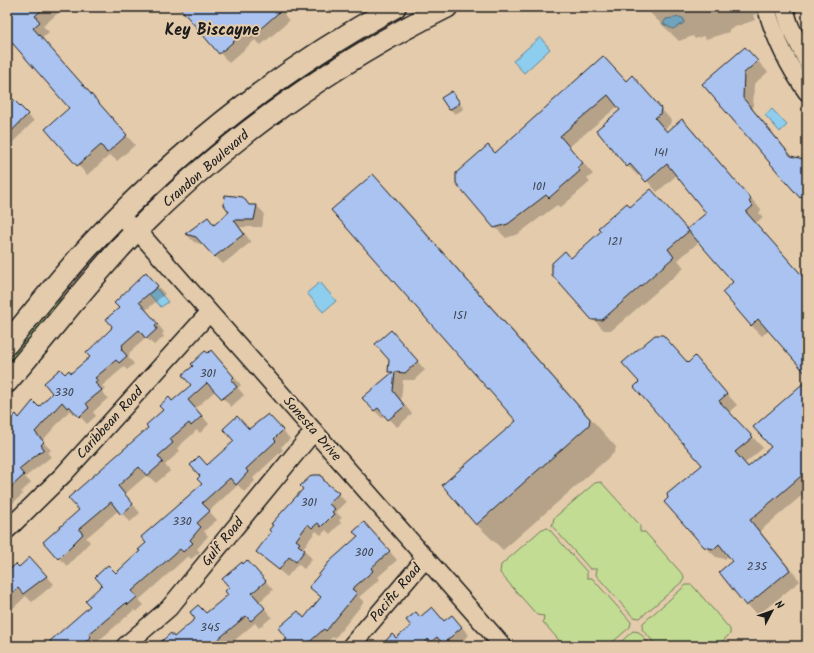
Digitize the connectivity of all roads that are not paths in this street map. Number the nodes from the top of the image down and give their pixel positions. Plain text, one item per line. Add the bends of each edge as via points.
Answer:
1 (395, 7) edge
2 (447, 7) edge
3 (766, 7) edge
4 (784, 7) edge
5 (807, 61) edge
6 (807, 92) edge
7 (118, 216) junction
8 (137, 230) junction
9 (209, 313) junction
10 (7, 344) edge
11 (7, 382) edge
12 (314, 431) junction
13 (7, 530) edge
14 (426, 558) junction
15 (125, 646) edge
16 (350, 646) edge
17 (503, 646) edge

1 - 7 main road, Crandon Boulevard via 316,54 248,102 178,159
2 - 8 main road, Crandon Boulevard via 385,40 299,95 212,162
3 - 6 street via 772,30 784,57
4 - 5 street
7 - 8 street, Sonesta Drive
7 - 10 main road, Crandon Boulevard via 49,292
8 - 9 street, Sonesta Drive
8 - 11 main road, Crandon Boulevard
9 - 12 street, Sonesta Drive
9 - 13 street, Caribbean Road via 63,475
12 - 14 street, Sonesta Drive
12 - 15 street, Gulf Road via 169,608
14 - 16 street, Pacific Road
14 - 17 street, Sonesta Drive

